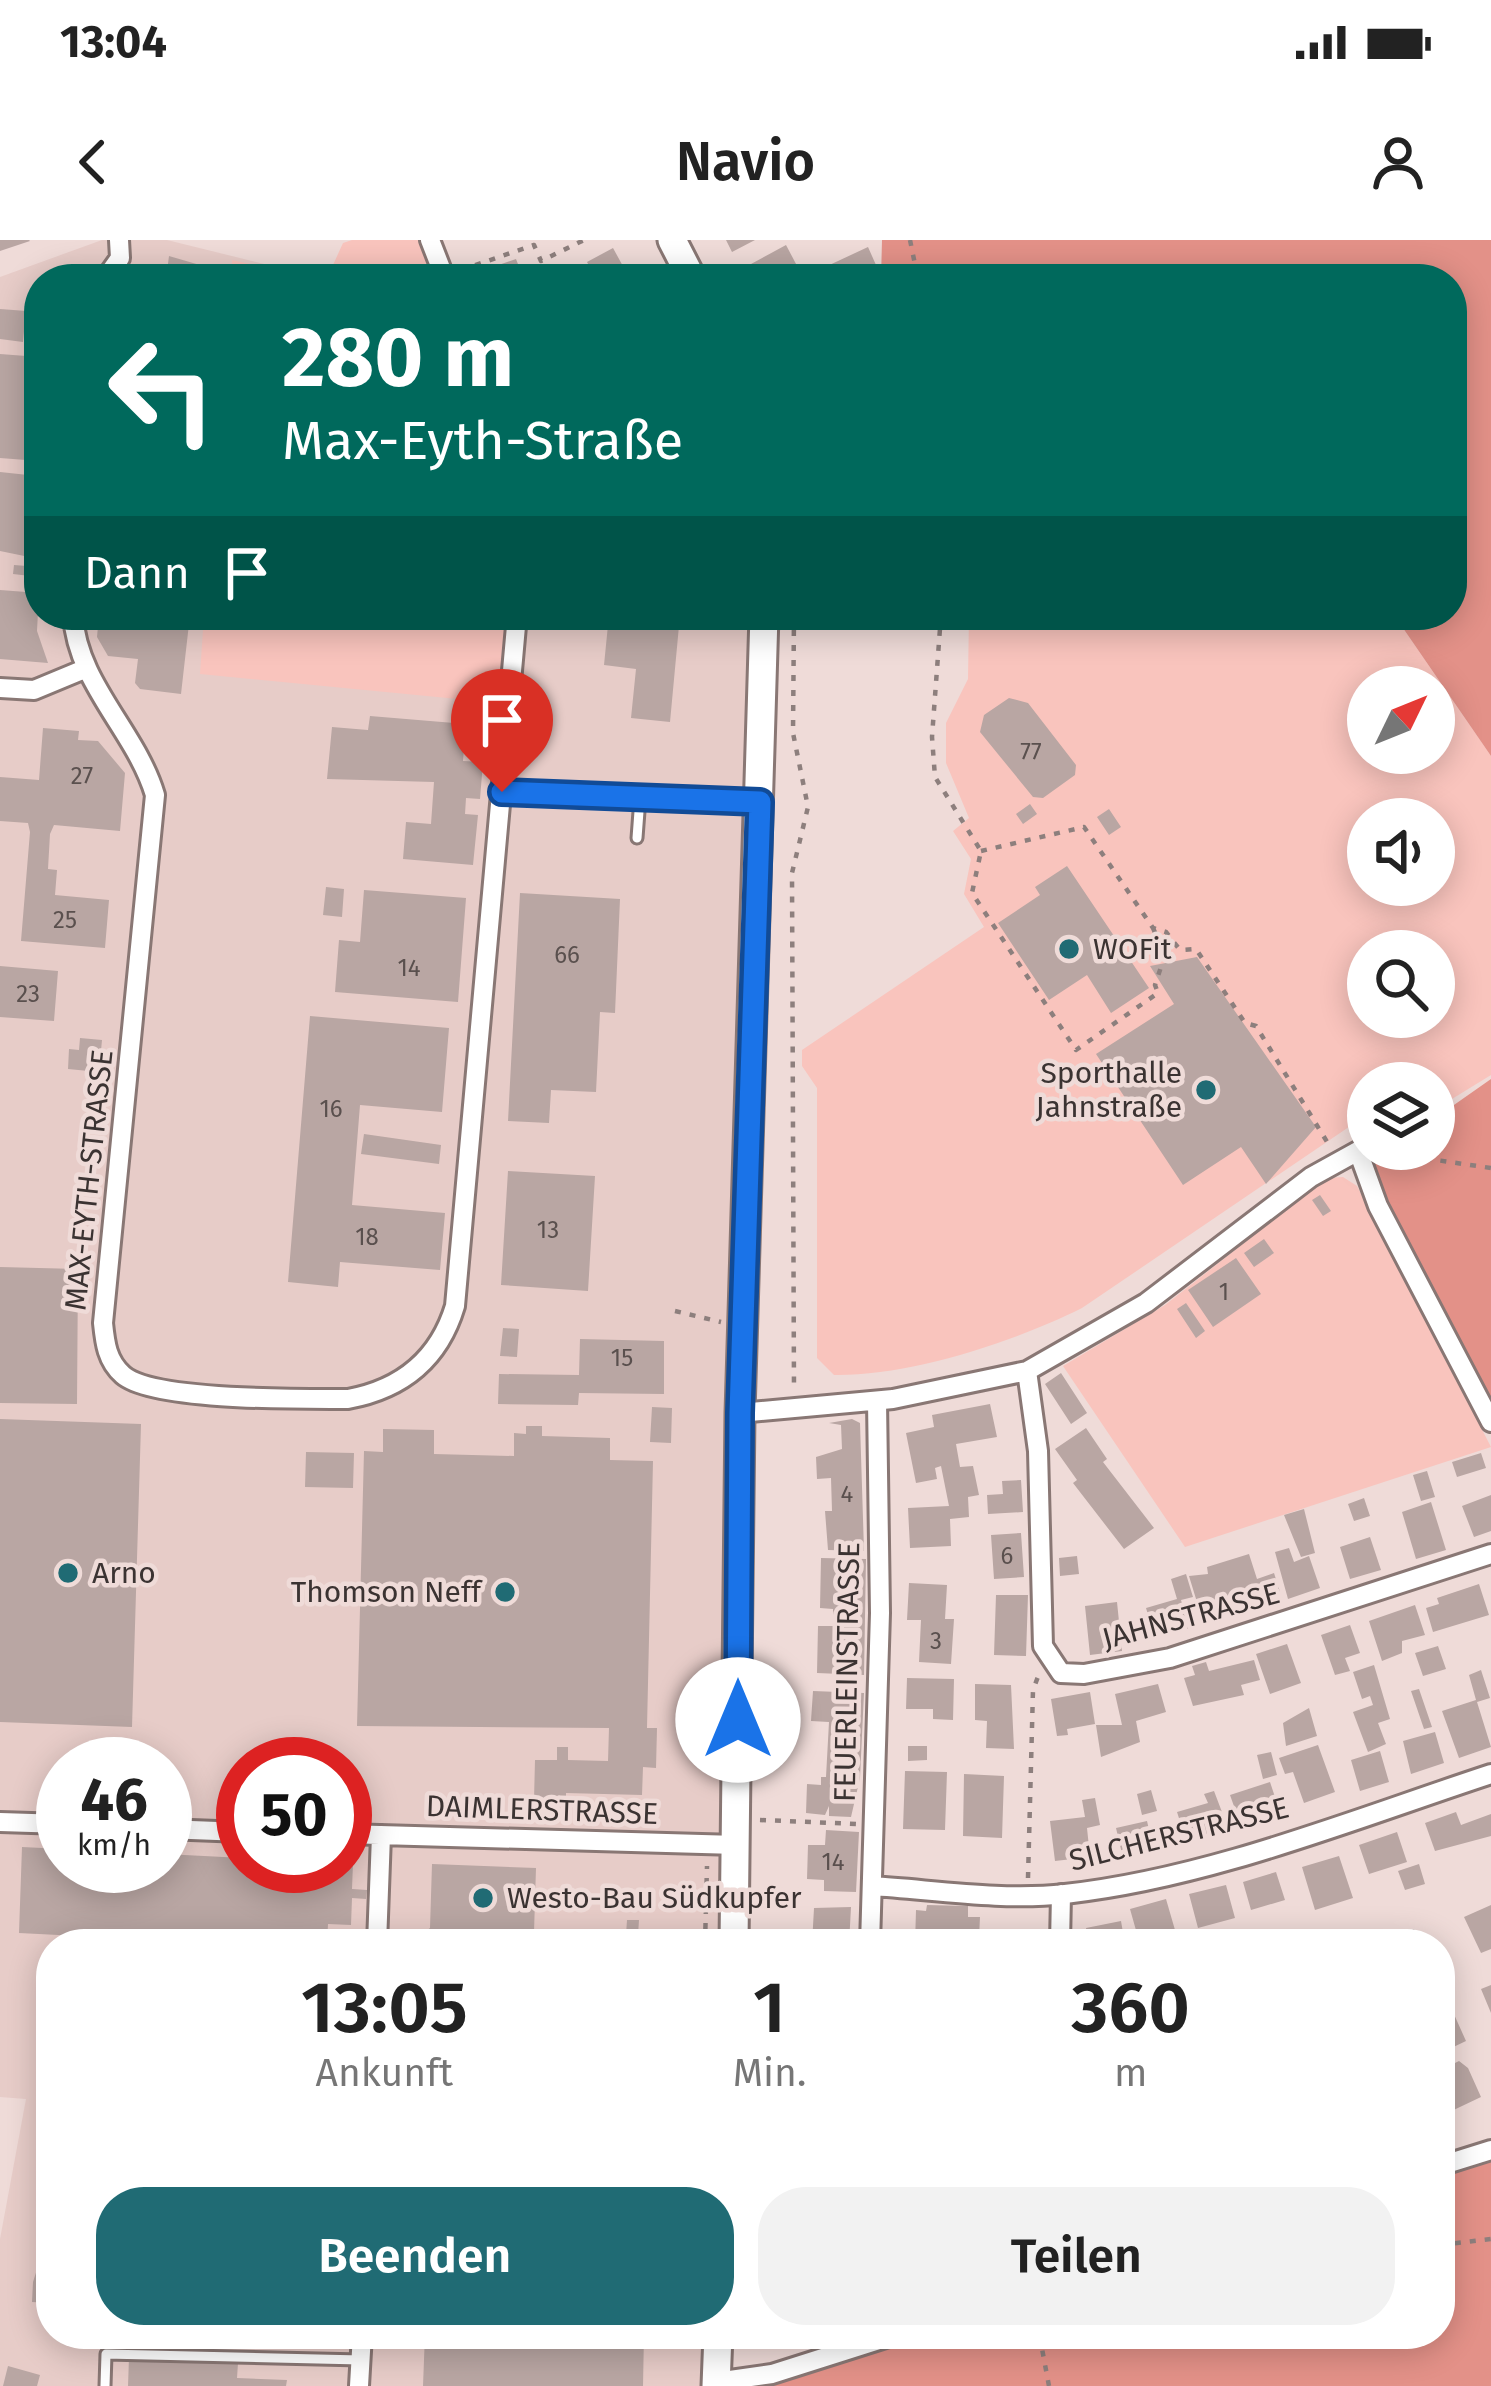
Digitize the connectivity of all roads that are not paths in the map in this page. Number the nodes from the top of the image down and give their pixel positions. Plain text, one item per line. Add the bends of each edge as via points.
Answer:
1 (77, 630) edge
2 (516, 630) edge
3 (764, 630) edge
4 (86, 668) junction
5 (0, 688) edge
6 (502, 792) junction
7 (640, 798) junction
8 (760, 802) junction
9 (637, 838) dead end
10 (1027, 1371) junction
11 (877, 1401) junction
12 (740, 1413) junction
13 (1491, 1422) edge
14 (1491, 1554) edge
15 (1491, 1774) edge
16 (372, 1835) edge
17 (381, 1835) junction
18 (727, 1836) junction
19 (872, 1886) junction
20 (1061, 1894) junction
21 (378, 1929) edge
22 (733, 1929) edge
23 (870, 1929) edge
24 (1060, 1929) edge
25 (1491, 2150) edge
26 (1455, 2161) edge
27 (361, 2349) edge
28 (717, 2349) edge
29 (837, 2349) edge
30 (361, 2360) junction
31 (716, 2384) edge
32 (105, 2386) edge
33 (359, 2386) edge

1 - 4 street, MAX-EYTH-STRASSE
2 - 6 street, MAX-EYTH-STRASSE
3 - 8 main road
4 - 5 street via 34,689
4 - 6 street, MAX-EYTH-STRASSE via 146,764 155,795 103,1323 113,1364 142,1387 348,1399 393,1385 434,1353 448,1330
6 - 7 street
7 - 8 street
7 - 9 lane
8 - 12 main road
10 - 11 street
10 - 13 street via 1146,1303 1358,1151 1378,1206
10 - 14 street, JAHNSTRASSE via 1038,1451 1043,1646 1060,1673 1170,1658
11 - 12 street
11 - 19 street, FEUERLEINSTRASSE
12 - 18 main road
15 - 20 street, SILCHERSTRASSE via 1243,1853
16 - 17 street, DAIMLERSTRASSE
17 - 18 street, DAIMLERSTRASSE
17 - 21 street
18 - 22 main road
19 - 20 street, SILCHERSTRASSE
19 - 23 street, FEUERLEINSTRASSE
20 - 24 street
25 - 26 street
27 - 30 street
28 - 31 main road
29 - 31 street
30 - 32 lane via 106,2354
30 - 33 street

